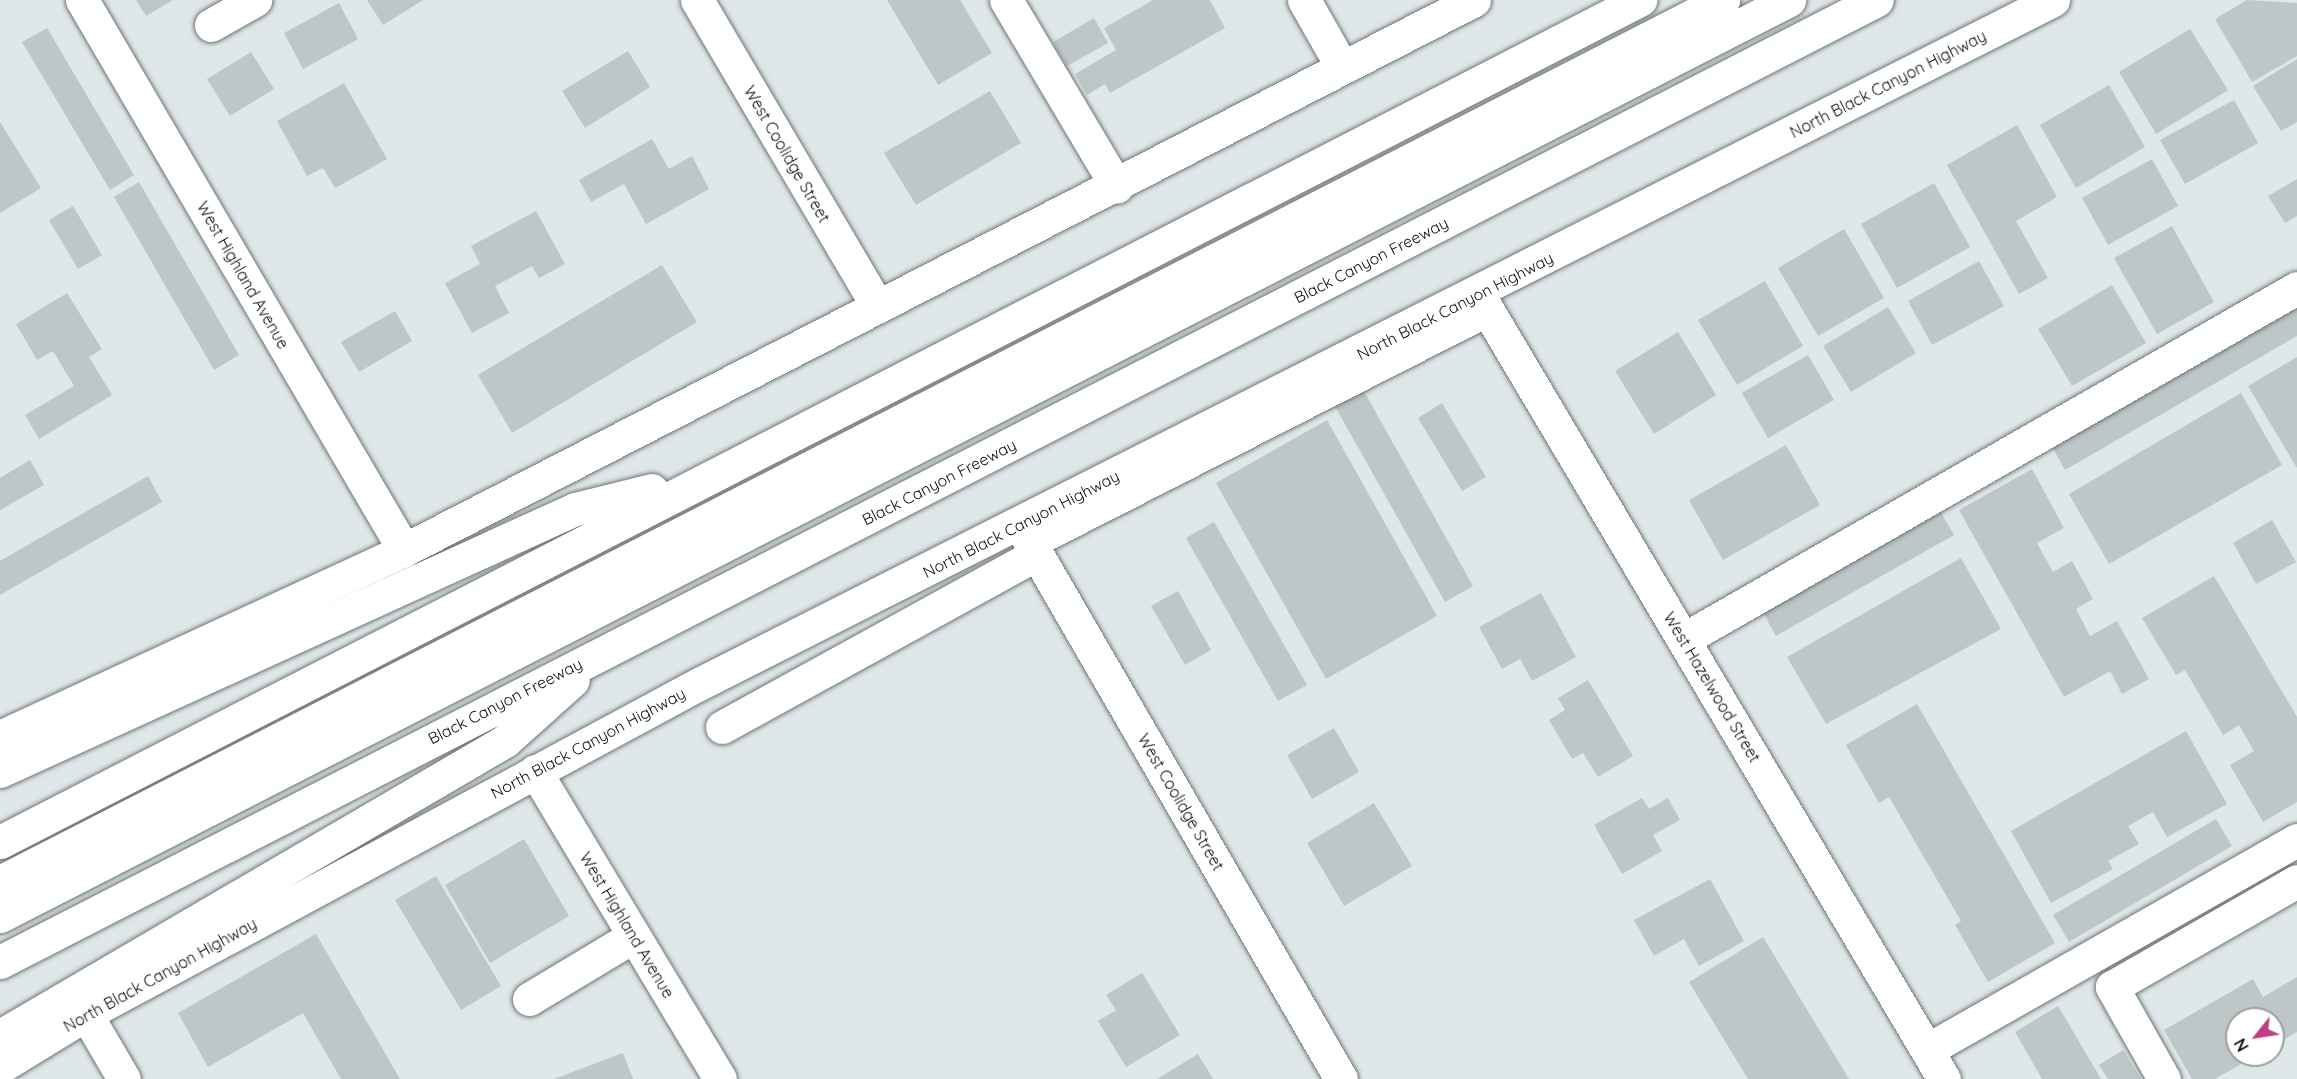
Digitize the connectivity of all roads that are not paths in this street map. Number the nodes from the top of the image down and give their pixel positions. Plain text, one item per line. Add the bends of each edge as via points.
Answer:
1 (82, 0) edge
2 (255, 0) edge
3 (697, 0) edge
4 (1006, 0) edge
5 (1304, 0) edge
6 (1474, 0) edge
7 (1640, 0) edge
8 (1723, 0) edge
9 (1789, 0) edge
10 (1877, 0) edge
11 (2053, 0) edge
12 (211, 25) dead end
13 (1342, 68) junction
14 (1117, 186) junction
15 (2297, 288) edge
16 (1482, 302) junction
17 (878, 308) junction
18 (706, 476) junction
19 (1029, 540) junction
20 (404, 550) junction
21 (1684, 639) junction
22 (612, 646) junction
23 (722, 726) dead end
24 (0, 736) edge
25 (0, 771) edge
26 (535, 771) junction
27 (2297, 840) edge
28 (0, 842) edge
29 (2297, 881) edge
30 (0, 882) edge
31 (0, 916) edge
32 (634, 936) junction
33 (0, 962) edge
34 (529, 999) dead end
35 (86, 1014) junction
36 (0, 1036) edge
37 (1927, 1050) junction
38 (0, 1068) edge
39 (124, 1079) edge
40 (720, 1079) edge
41 (1341, 1079) edge
42 (1944, 1079) edge
43 (2164, 1079) edge

1 - 20 main road, West Highland Avenue
2 - 12 main road
3 - 17 main road, West Coolidge Street
4 - 14 main road
5 - 13 main road
6 - 13 main road
7 - 18 main road
8 - 30 main road
9 - 31 main road
10 - 22 main road, Black Canyon Freeway
11 - 16 main road, North Black Canyon Highway
13 - 14 main road
14 - 17 main road
15 - 21 main road
16 - 19 main road, North Black Canyon Highway
16 - 21 main road, West Hazelwood Street
17 - 20 main road
18 - 25 main road via 574,509
18 - 28 main road
19 - 23 main road
19 - 26 main road, North Black Canyon Highway
19 - 41 main road, West Coolidge Street
20 - 24 main road
21 - 37 main road, West Hazelwood Street
22 - 33 main road, Black Canyon Freeway
22 - 36 main road via 505,741
26 - 32 main road, West Highland Avenue
26 - 35 main road, North Black Canyon Highway
27 - 37 main road
29 - 43 main road via 2112,987
32 - 34 main road
32 - 40 main road, West Highland Avenue
35 - 38 main road, North Black Canyon Highway
35 - 39 main road
37 - 42 main road, West Hazelwood Street

